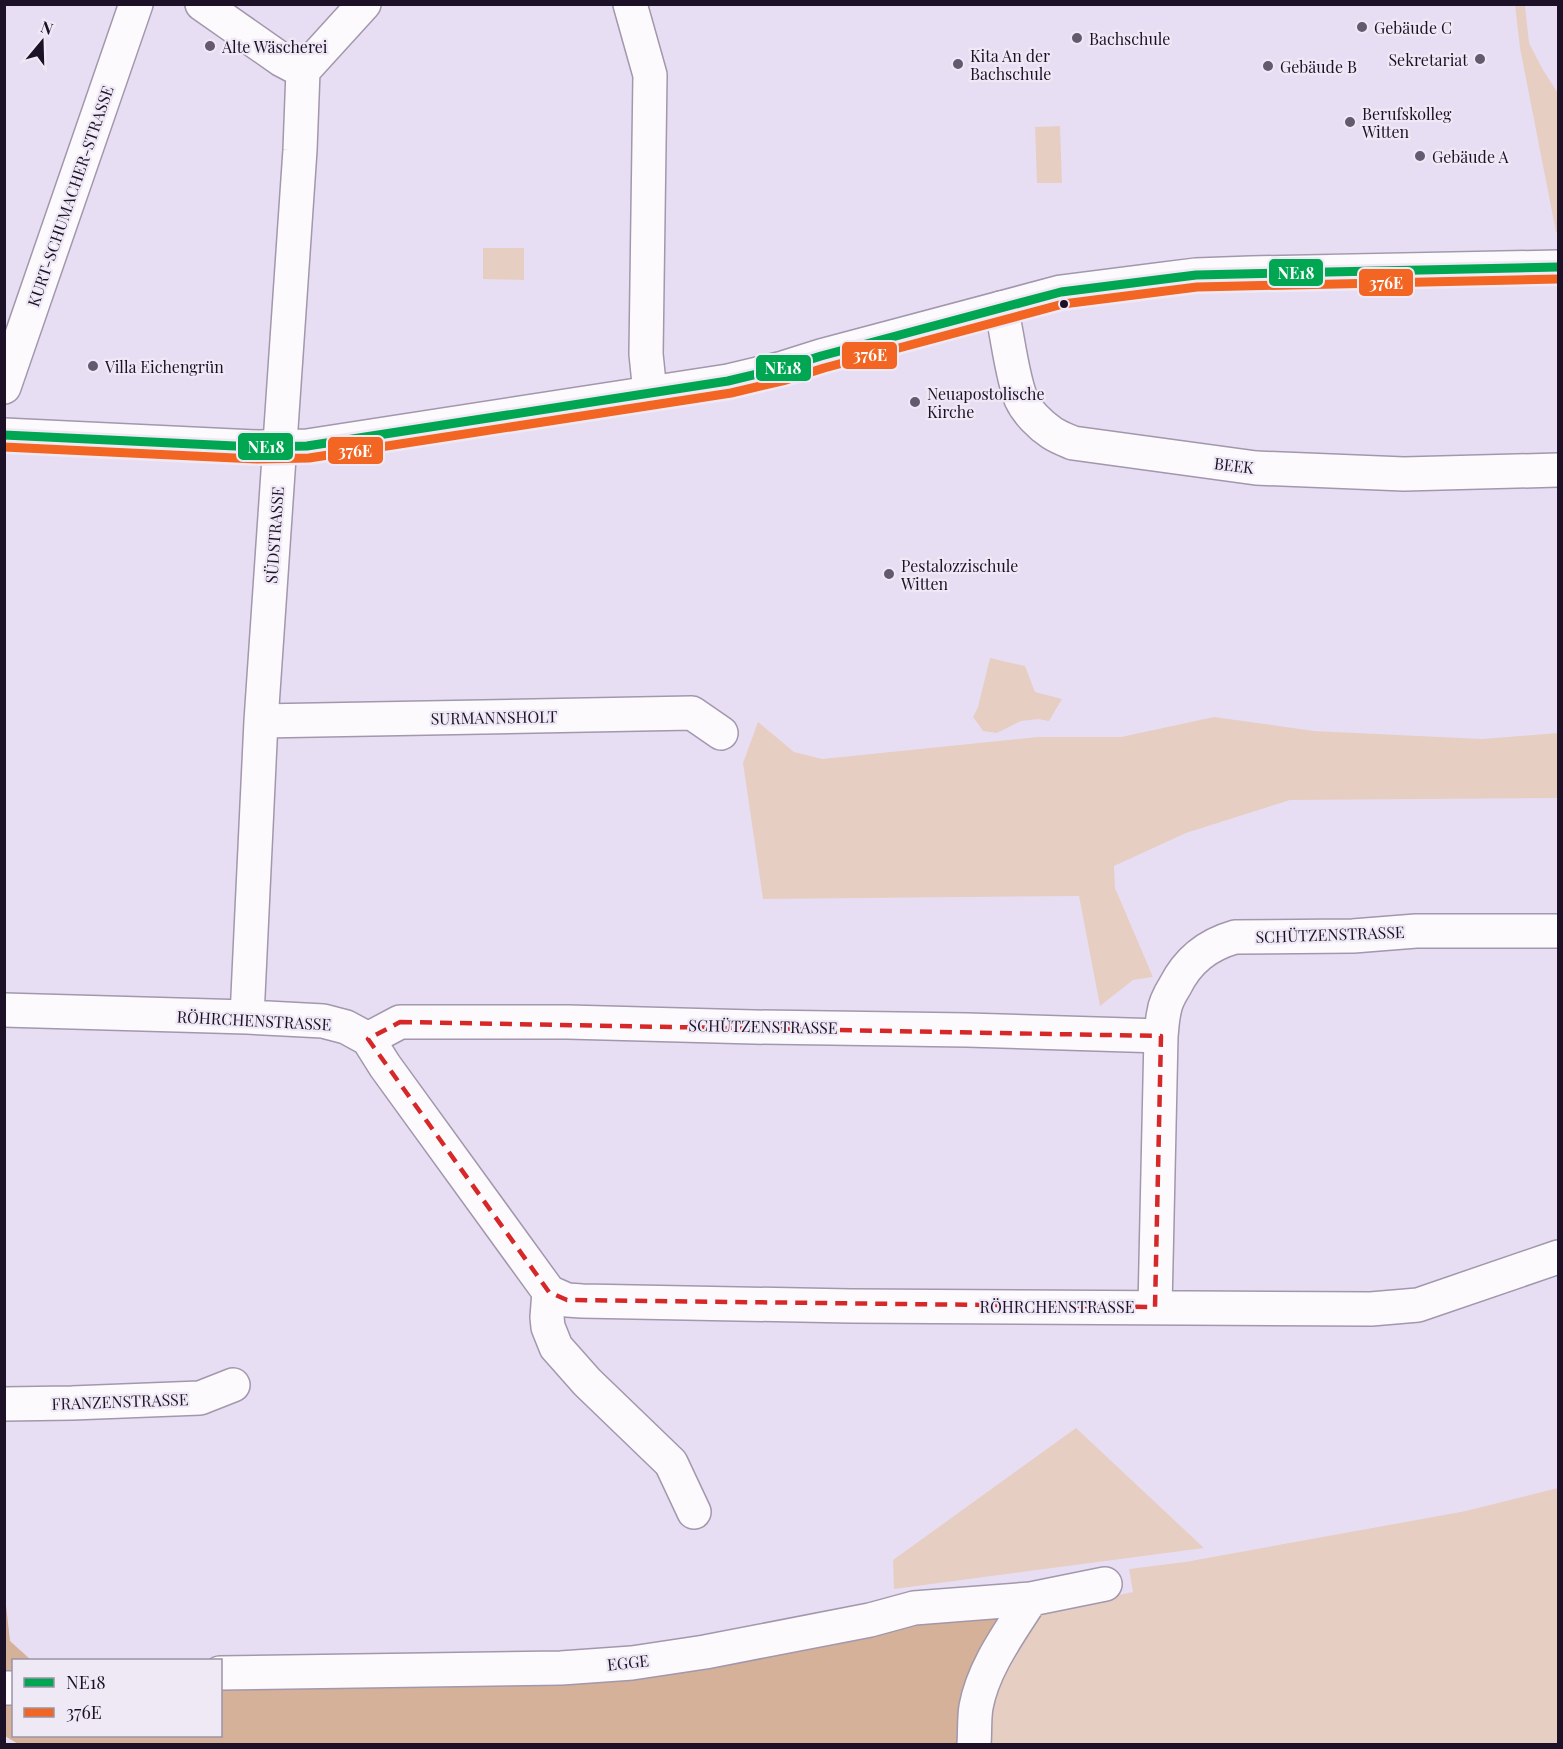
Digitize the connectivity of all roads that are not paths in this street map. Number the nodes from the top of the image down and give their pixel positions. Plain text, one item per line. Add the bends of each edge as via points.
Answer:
1 (136, 4) edge
2 (202, 4) edge
3 (364, 4) edge
4 (630, 4) edge
5 (303, 71) junction
6 (1558, 267) edge
7 (1001, 308) junction
8 (4, 387) edge
9 (650, 393) junction
10 (4, 435) edge
11 (281, 447) junction
12 (1558, 470) edge
13 (261, 721) junction
14 (721, 733) dead end
15 (1558, 931) edge
16 (4, 1010) edge
17 (247, 1017) junction
18 (1161, 1036) junction
19 (368, 1038) junction
20 (1558, 1257) edge
21 (549, 1292) junction
22 (1155, 1307) junction
23 (233, 1385) dead end
24 (4, 1404) edge
25 (694, 1512) dead end
26 (1105, 1584) dead end
27 (1031, 1599) junction
28 (222, 1673) edge
29 (974, 1744) edge

1 - 8 street, KURT-SCHUMACHER-STRASSE
2 - 5 street
3 - 5 street
4 - 9 street via 650,75 646,354
5 - 11 street, SÜDSTRASSE
6 - 7 street via 1196,275 1061,292
7 - 9 street via 783,368
7 - 12 street, BEEK via 1022,400 1046,429 1073,443 1256,468 1404,474
9 - 11 street
10 - 11 street
11 - 13 street, SÜDSTRASSE
13 - 14 street, SURMANNSHOLT via 692,713
13 - 17 street, SÜDSTRASSE
15 - 18 street, SCHÜTZENSTRASSE via 1235,937 1202,951 1188,964 1168,997
16 - 17 street, RÖHRCHENSTRASSE
17 - 19 street, RÖHRCHENSTRASSE via 323,1021
18 - 19 street, SCHÜTZENSTRASSE via 568,1022 400,1022
18 - 22 street, SCHÜTZENSTRASSE
19 - 21 street
20 - 22 street, RÖHRCHENSTRASSE via 1418,1305 1371,1309
21 - 22 street, RÖHRCHENSTRASSE via 582,1301
21 - 25 street via 548,1327 556,1347 670,1463
23 - 24 street, FRANZENSTRASSE via 200,1398
26 - 27 street, EGGE
27 - 28 street, EGGE via 914,1608 749,1644 632,1663
27 - 29 street via 993,1661 982,1687 976,1707

